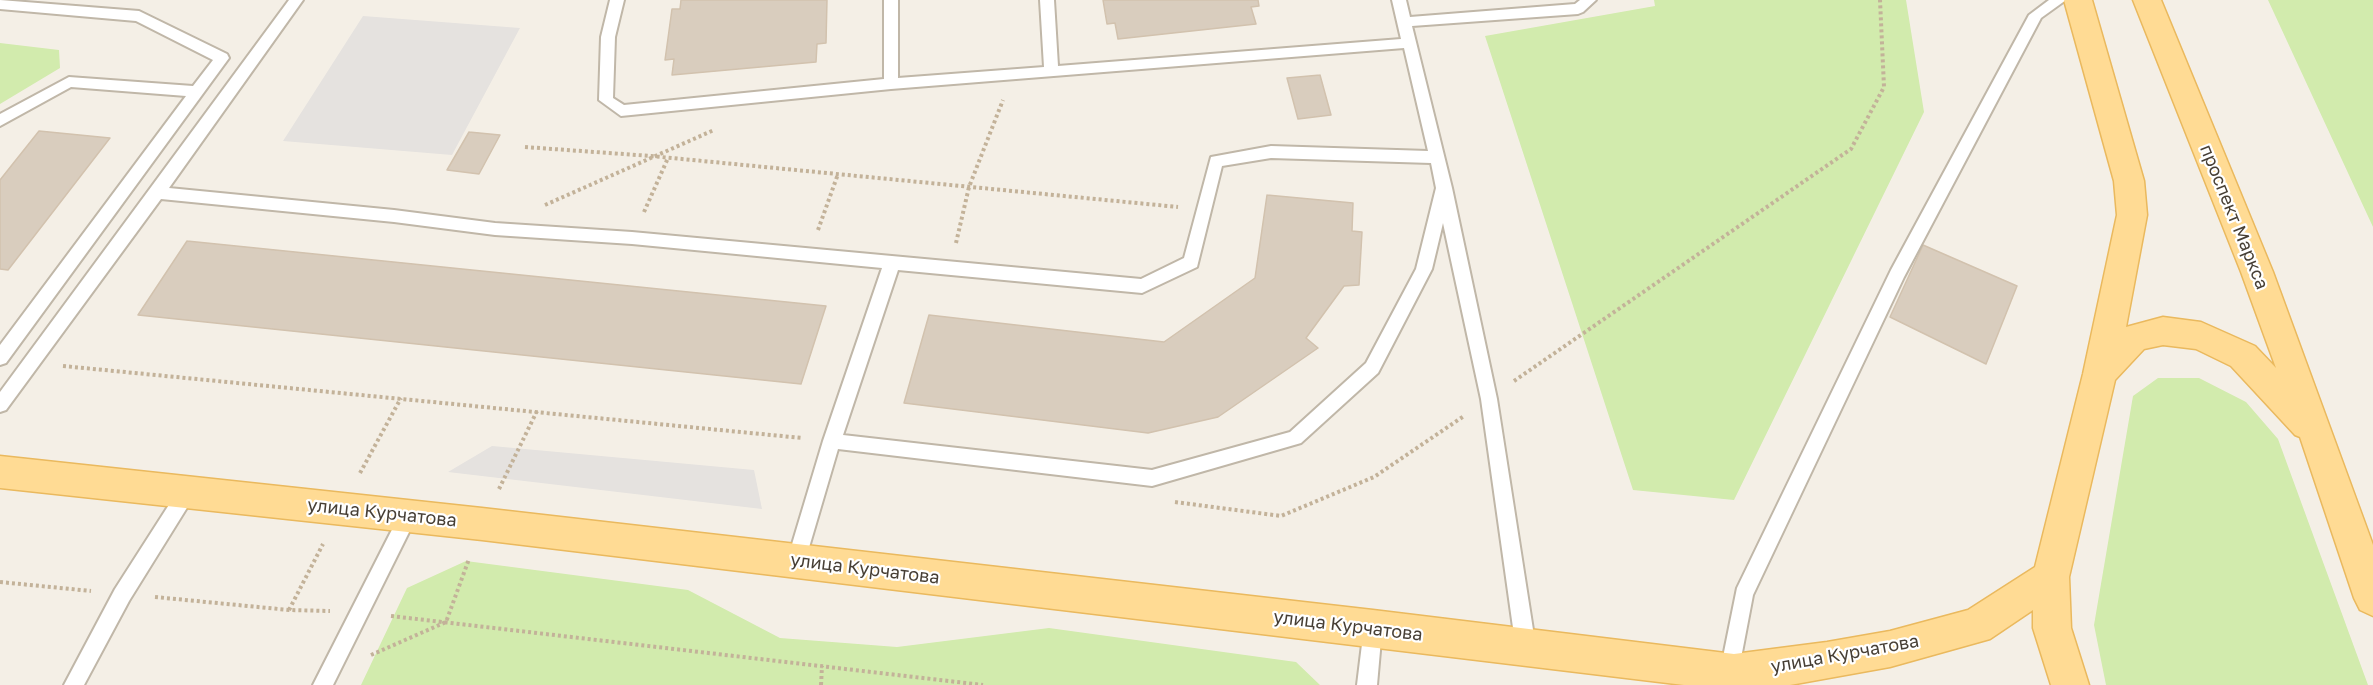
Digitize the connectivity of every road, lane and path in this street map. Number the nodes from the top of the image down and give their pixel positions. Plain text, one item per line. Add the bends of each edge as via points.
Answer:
1 (296, 0) edge
2 (617, 0) edge
3 (891, 0) edge
4 (1047, 0) edge
5 (1399, 0) edge
6 (1588, 0) edge
7 (1880, 0) edge
8 (2059, 0) edge
9 (2078, 0) edge
10 (2147, 0) edge
11 (0, 4) edge
12 (1406, 22) junction
13 (1410, 43) junction
14 (1051, 71) junction
15 (1014, 74) junction
16 (891, 84) junction
17 (196, 92) junction
18 (0, 121) edge
19 (722, 126) dead end
20 (525, 147) dead end
21 (651, 156) junction
22 (1437, 157) junction
23 (668, 158) junction
24 (838, 174) junction
25 (969, 187) junction
26 (1444, 188) junction
27 (157, 193) junction
28 (1205, 210) junction
29 (495, 229) junction
30 (632, 238) junction
31 (809, 255) junction
32 (892, 263) junction
33 (950, 268) junction
34 (0, 358) edge
35 (31, 363) junction
36 (2100, 374) junction
37 (1489, 399) junction
38 (0, 405) edge
39 (2317, 435) junction
40 (832, 441) junction
41 (0, 472) edge
42 (187, 492) junction
43 (1164, 500) dead end
44 (408, 516) junction
45 (796, 561) junction
46 (2051, 577) junction
47 (0, 582) edge
48 (122, 595) junction
49 (2373, 598) edge
50 (360, 612) junction
51 (1373, 628) junction
52 (1526, 649) junction
53 (822, 666) junction
54 (1730, 672) junction
55 (74, 685) edge
56 (323, 685) edge
57 (821, 685) edge
58 (983, 685) edge
59 (1367, 685) edge
60 (1771, 685) edge
61 (2070, 685) edge

1 - 27 lane
2 - 16 lane via 608,37 606,100 621,111
3 - 16 lane
4 - 14 lane
5 - 12 lane
6 - 12 lane via 1578,9
7 - 37 path via 1884,87 1851,149
8 - 54 lane via 2036,15 1897,275 1744,594
9 - 36 main road via 2129,180 2132,215
10 - 39 main road, проспект Маркса via 2257,272
11 - 17 lane via 139,16 222,57
12 - 13 lane
13 - 14 lane
13 - 22 lane
14 - 15 lane
15 - 16 lane
15 - 25 path
17 - 18 lane via 69,82
17 - 34 lane
19 - 21 path
20 - 21 path
21 - 23 path
21 - 29 path
22 - 26 lane
22 - 28 lane via 1271,152 1216,161
23 - 24 path
23 - 30 path
24 - 25 path
24 - 31 path
25 - 28 path
25 - 33 path
26 - 37 lane
26 - 40 lane via 1424,269 1372,368 1294,438 1152,478
27 - 29 lane
27 - 35 lane
28 - 33 lane via 1191,262 1142,286
29 - 30 lane
30 - 31 lane
31 - 32 lane
32 - 33 lane
32 - 40 lane
35 - 38 lane
35 - 40 path
36 - 39 main road via 2134,338 2163,331 2201,336 2244,356
36 - 46 main road
37 - 43 path via 1374,477 1281,516
37 - 52 lane
39 - 49 main road, проспект Маркса
40 - 45 lane
41 - 42 main road, улица Курчатова
42 - 44 main road, улица Курчатова
42 - 48 lane
44 - 45 main road, улица Курчатова
44 - 50 lane
45 - 51 main road, улица Курчатова
46 - 54 main road, улица Курчатова via 1977,626 1827,661
46 - 61 main road via 2052,628
47 - 48 path
48 - 50 path via 289,610
48 - 55 lane
50 - 53 path
50 - 56 lane
51 - 52 main road, улица Курчатова
51 - 59 lane
52 - 54 main road, улица Курчатова
53 - 57 path
53 - 58 path
54 - 60 main road, улица Курчатова

